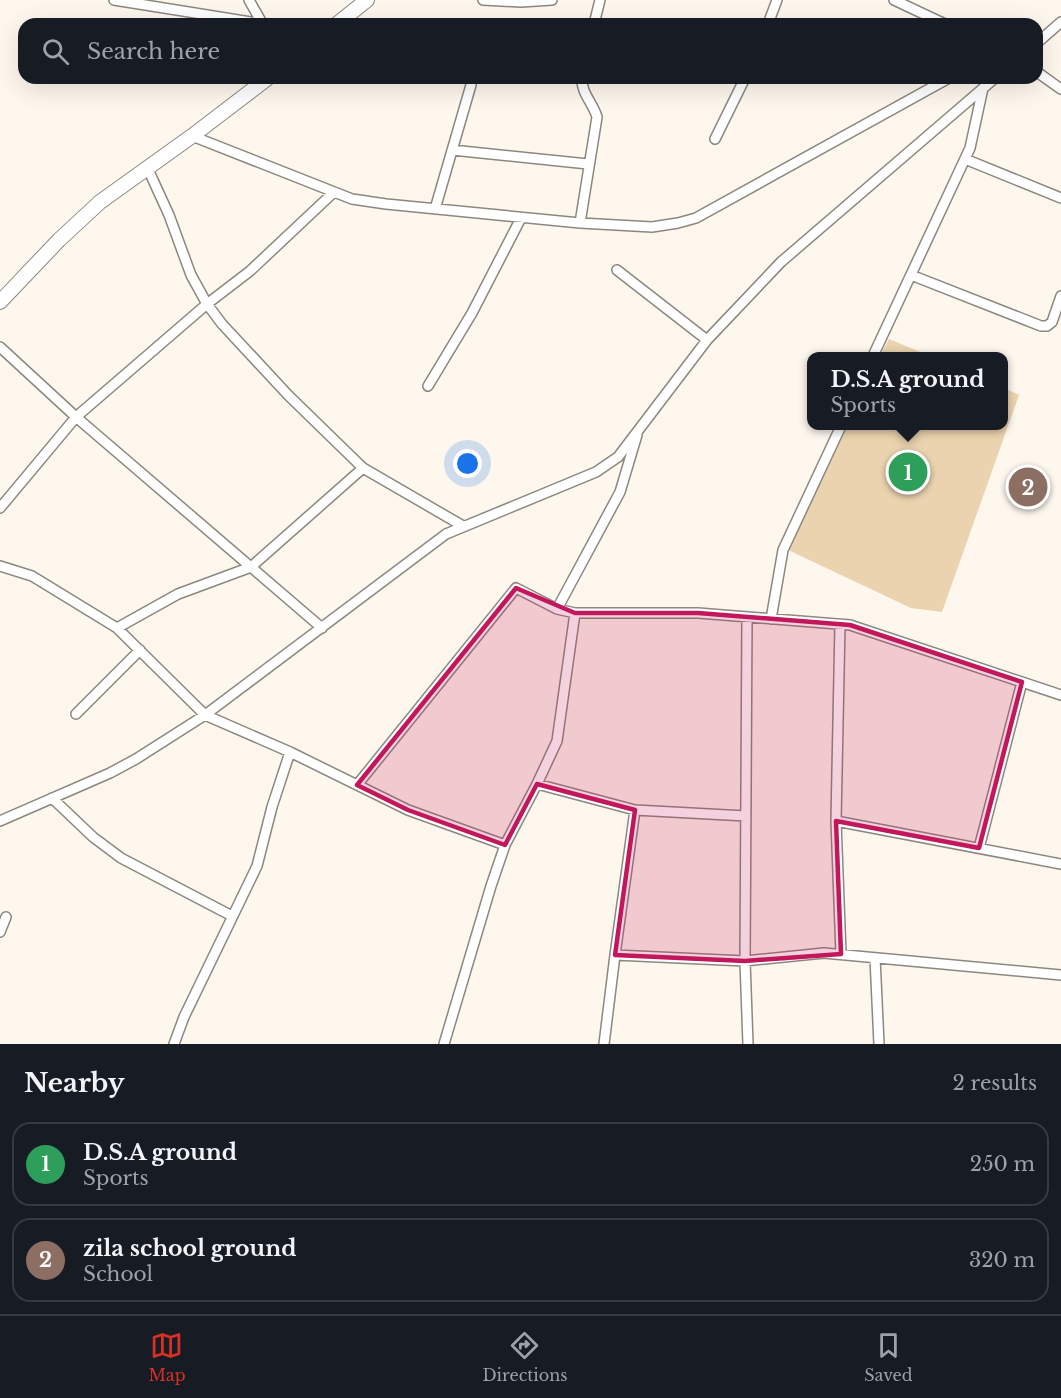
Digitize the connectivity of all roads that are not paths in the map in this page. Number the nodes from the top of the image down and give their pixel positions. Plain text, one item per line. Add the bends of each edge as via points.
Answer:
1 (114, 0) edge
2 (249, 0) edge
3 (367, 0) edge
4 (483, 0) edge
5 (552, 0) edge
6 (600, 0) edge
7 (777, 0) edge
8 (894, 0) edge
9 (231, 18) edge
10 (260, 18) edge
11 (344, 18) edge
12 (596, 18) edge
13 (770, 18) edge
14 (932, 18) edge
15 (1061, 22) edge
16 (1043, 38) edge
17 (1043, 76) edge
18 (260, 84) edge
19 (583, 84) edge
20 (742, 84) edge
21 (938, 84) edge
22 (988, 84) edge
23 (471, 85) dead end
24 (983, 88) junction
25 (1061, 89) edge
26 (192, 136) junction
27 (715, 139) dead end
28 (452, 150) junction
29 (965, 159) junction
30 (588, 164) junction
31 (147, 167) junction
32 (334, 192) junction
33 (1061, 198) edge
34 (435, 209) junction
35 (521, 218) junction
36 (580, 223) junction
37 (617, 270) dead end
38 (911, 275) junction
39 (1061, 296) edge
40 (0, 302) edge
41 (207, 304) junction
42 (707, 340) junction
43 (0, 347) edge
44 (875, 352) edge
45 (428, 386) dead end
46 (76, 417) junction
47 (638, 430) junction
48 (839, 430) edge
49 (363, 468) junction
50 (0, 508) edge
51 (463, 526) junction
52 (0, 566) edge
53 (251, 567) junction
54 (557, 609) junction
55 (576, 613) junction
56 (747, 617) junction
57 (771, 619) junction
58 (840, 624) junction
59 (117, 628) junction
60 (322, 628) junction
61 (140, 651) junction
62 (1022, 682) junction
63 (1061, 695) edge
64 (76, 714) dead end
65 (205, 716) junction
66 (291, 752) junction
67 (537, 784) junction
68 (357, 785) junction
69 (52, 798) junction
70 (635, 810) junction
71 (746, 816) junction
72 (0, 821) edge
73 (836, 821) junction
74 (505, 845) junction
75 (979, 848) junction
76 (1061, 864) edge
77 (232, 916) junction
78 (6, 917) dead end
79 (0, 932) edge
80 (841, 954) junction
81 (615, 955) junction
82 (875, 958) junction
83 (746, 961) junction
84 (1061, 975) edge
85 (174, 1044) edge
86 (444, 1044) edge
87 (604, 1044) edge
88 (748, 1044) edge
89 (879, 1044) edge

1 - 9 street
2 - 10 street
3 - 11 street
4 - 5 street
6 - 12 street
7 - 13 street
8 - 14 street
15 - 16 street
17 - 25 street
18 - 26 street
19 - 30 street via 597,117
20 - 27 street
21 - 36 street via 696,218 652,227
22 - 24 street
23 - 28 street
24 - 29 street
24 - 42 street via 781,262
26 - 31 street
26 - 32 street
28 - 30 street
28 - 34 street
29 - 33 street
29 - 38 street
30 - 36 street
31 - 40 street via 75,224
31 - 41 street via 191,275
32 - 34 street via 352,199
32 - 41 street via 250,271
34 - 35 street
35 - 36 street
35 - 45 street via 472,313
37 - 42 street
38 - 39 street via 1041,326 1052,322
38 - 44 street
41 - 46 street
41 - 49 street via 288,395
42 - 47 street
43 - 46 street
46 - 50 street
46 - 53 street
47 - 51 street via 618,457 596,472
47 - 54 street via 620,492
48 - 57 street via 783,550
49 - 51 street
49 - 53 street
51 - 60 street via 446,534
52 - 59 street via 32,576
53 - 59 street via 178,594
53 - 60 street
54 - 55 street
54 - 68 street via 516,588
55 - 56 street
55 - 67 street via 557,741
56 - 57 street
56 - 71 street
57 - 58 street
58 - 62 street
58 - 73 street
59 - 61 street
60 - 65 street
61 - 64 street
61 - 65 street
62 - 63 street
62 - 75 street
65 - 66 street
65 - 69 street via 110,774
66 - 68 street
66 - 77 street via 257,866
67 - 70 street
67 - 74 street
68 - 74 street via 408,810
69 - 72 street
69 - 77 street via 121,858
70 - 71 street
70 - 81 street
71 - 83 street
73 - 75 street
73 - 80 street
74 - 86 street
75 - 76 street
77 - 85 street
78 - 79 street
80 - 82 street
80 - 83 street
81 - 83 street
81 - 87 street
82 - 84 street
82 - 89 street
83 - 88 street

